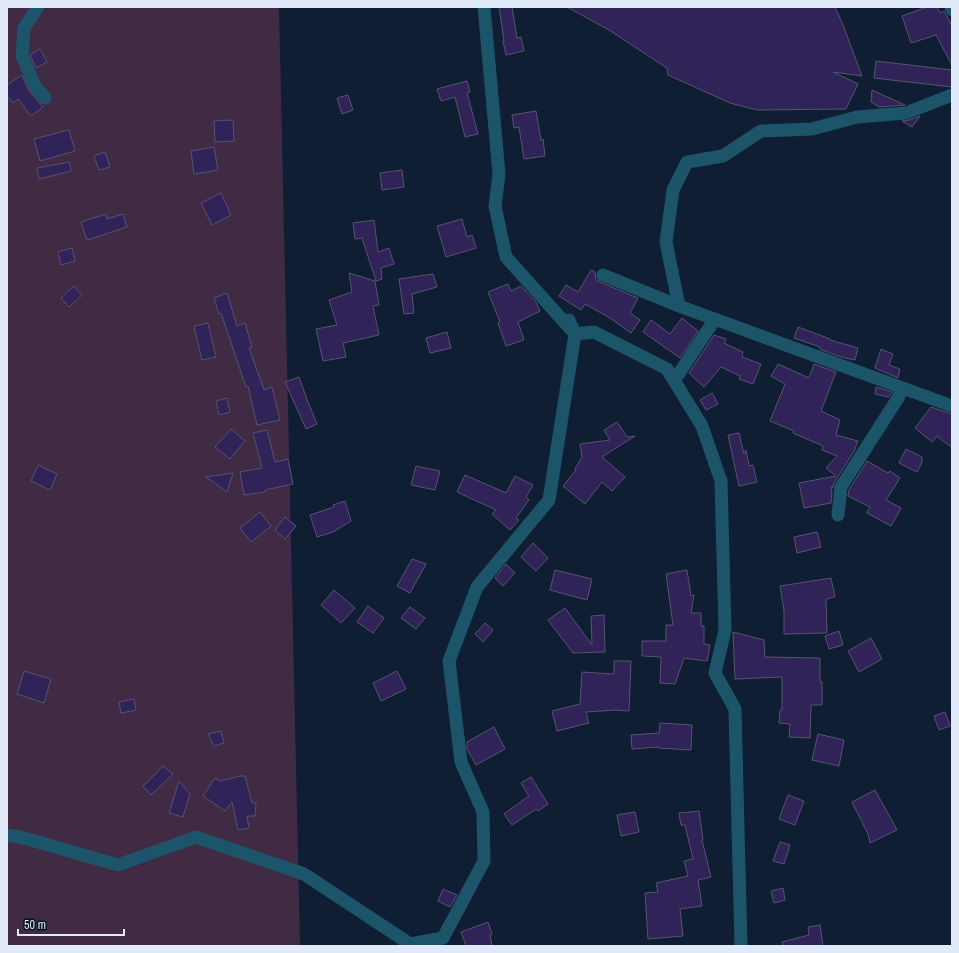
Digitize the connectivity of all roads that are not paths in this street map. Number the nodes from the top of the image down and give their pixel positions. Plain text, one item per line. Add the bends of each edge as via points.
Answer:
1 (38, 7) edge
2 (484, 7) edge
3 (952, 95) edge
4 (45, 98) dead end
5 (603, 275) dead end
6 (679, 306) junction
7 (715, 319) junction
8 (569, 320) dead end
9 (575, 334) junction
10 (674, 381) junction
11 (902, 388) junction
12 (952, 406) edge
13 (838, 515) dead end
14 (7, 835) edge
15 (741, 946) edge

1 - 4 street via 24,28 22,56 35,86
2 - 9 street via 499,174 495,206 506,257
3 - 6 street via 906,113 857,117 812,129 761,132 723,156 687,162 673,190 666,242
5 - 6 street
6 - 7 street
7 - 10 street
7 - 11 street
8 - 9 street
9 - 10 street via 594,332 667,369
9 - 14 street via 549,500 477,586 449,661 462,762 483,812 484,862 443,938 410,944 304,874 196,837 118,865
10 - 15 street via 702,426 721,481 725,630 715,673 735,709
11 - 12 street
11 - 13 street via 841,487

